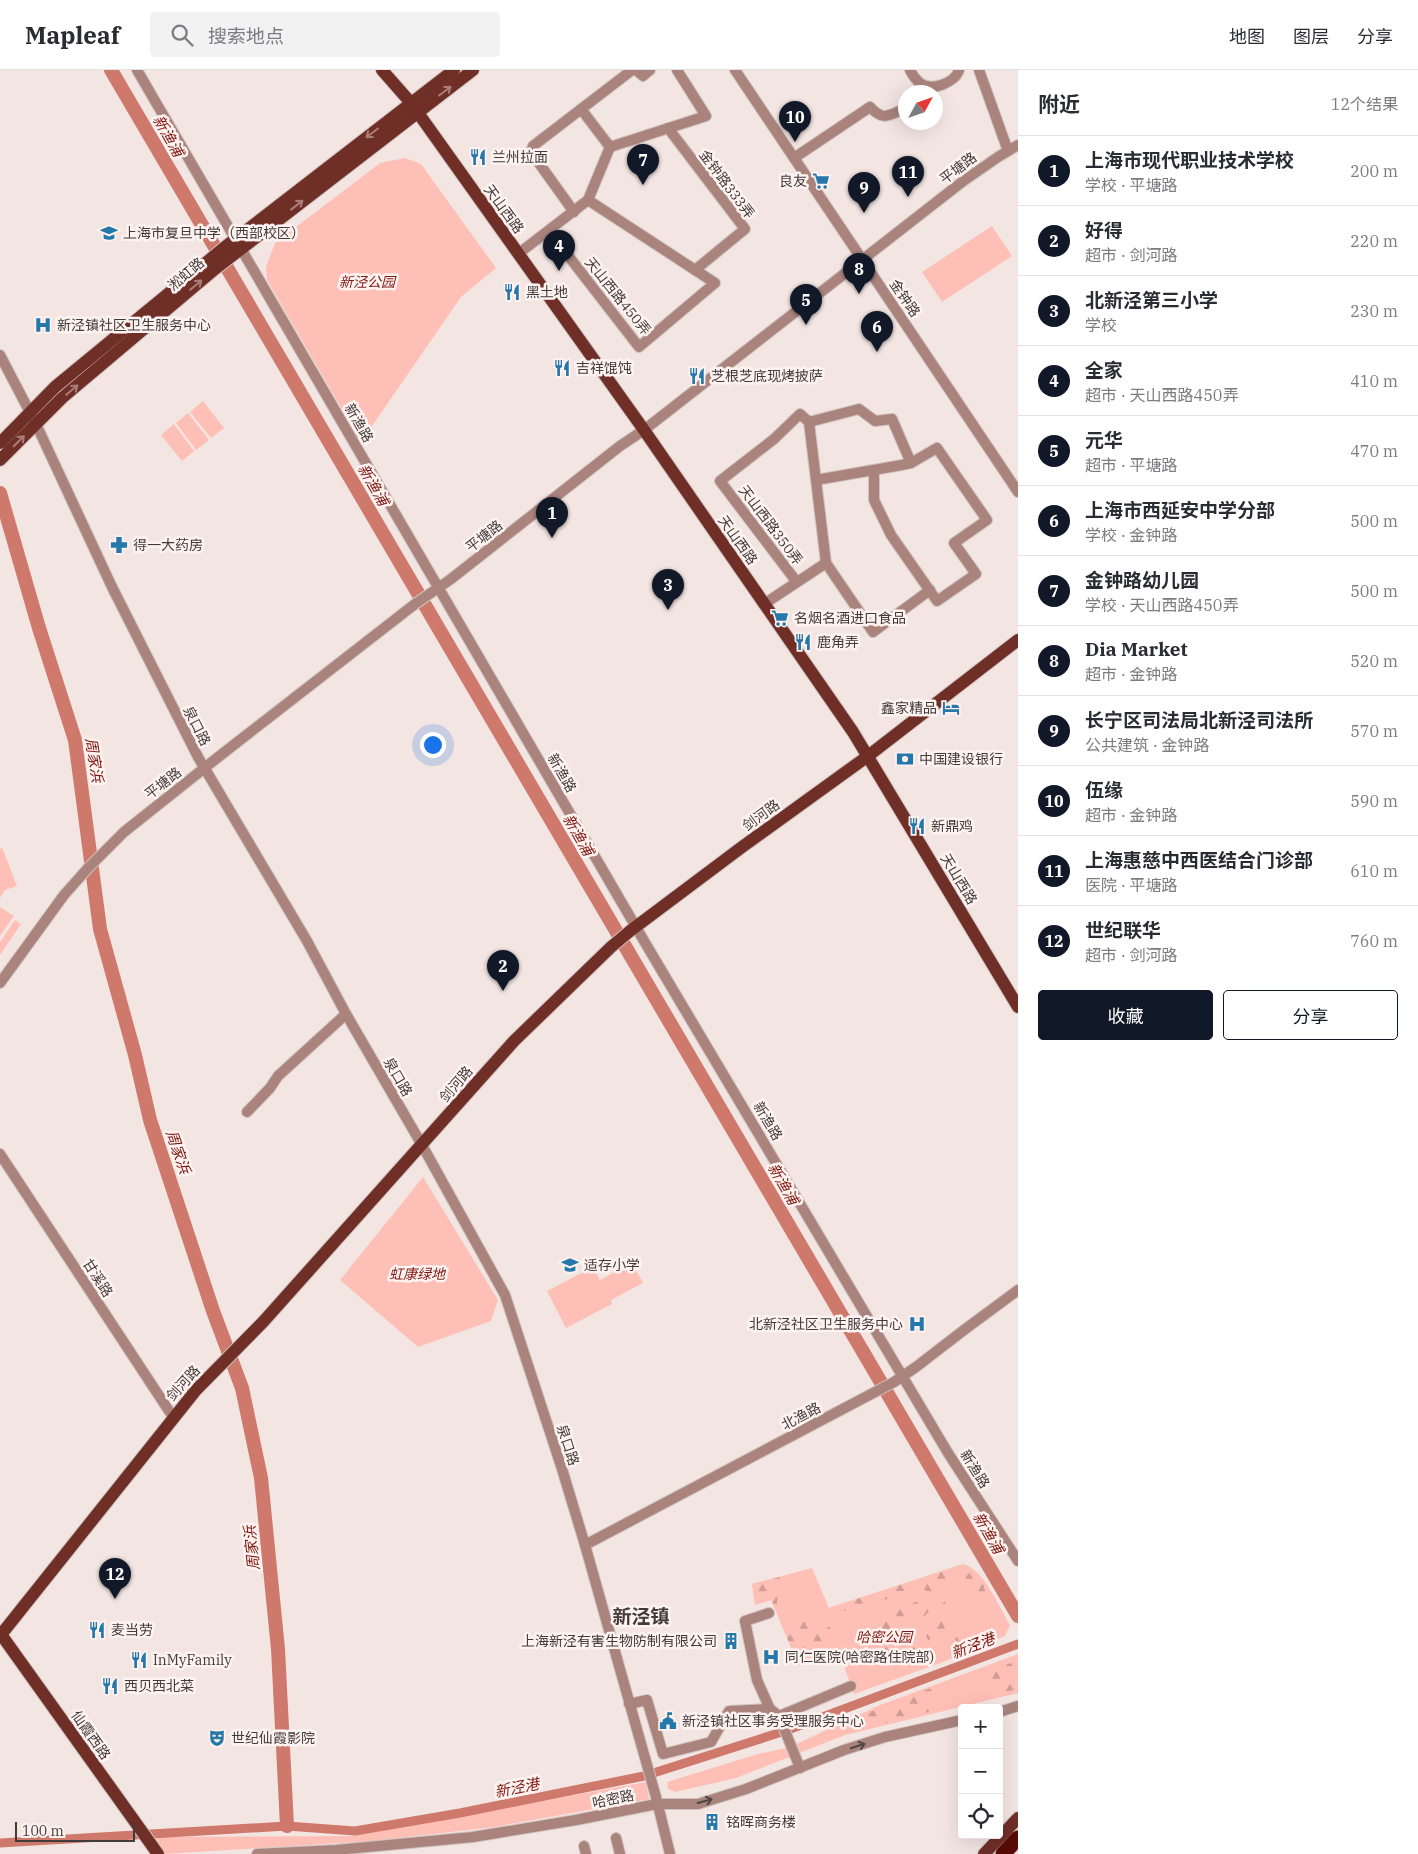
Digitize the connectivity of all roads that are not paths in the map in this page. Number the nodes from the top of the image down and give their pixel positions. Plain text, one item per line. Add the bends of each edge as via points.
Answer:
1 (137, 70) edge
2 (382, 70) edge
3 (393, 70) edge
4 (454, 70) edge
5 (473, 70) edge
6 (634, 70) edge
7 (650, 70) edge
8 (677, 70) edge
9 (735, 70) edge
10 (910, 70) edge
11 (959, 70) edge
12 (979, 70) edge
13 (414, 108) junction
14 (581, 109) junction
15 (898, 111) edge
16 (668, 128) junction
17 (1018, 145) edge
18 (610, 147) junction
19 (1008, 151) junction
20 (794, 158) junction
21 (588, 200) junction
22 (574, 212) junction
23 (550, 231) junction
24 (233, 248) junction
25 (518, 254) junction
26 (863, 260) junction
27 (213, 264) junction
28 (695, 270) junction
29 (0, 355) edge
30 (29, 411) junction
31 (809, 422) junction
32 (36, 424) junction
33 (644, 430) junction
34 (0, 443) edge
35 (1, 459) edge
36 (911, 463) junction
37 (874, 470) junction
38 (816, 480) junction
39 (1018, 492) edge
40 (826, 563) junction
41 (796, 581) junction
42 (439, 587) junction
43 (930, 590) junction
44 (764, 604) junction
45 (1018, 640) edge
46 (868, 756) junction
47 (204, 769) junction
48 (636, 926) junction
49 (0, 983) edge
50 (1018, 1007) edge
51 (346, 1014) junction
52 (246, 1112) dead end
53 (422, 1145) junction
54 (0, 1154) edge
55 (1018, 1290) edge
56 (904, 1376) junction
57 (173, 1417) junction
58 (585, 1545) junction
59 (1017, 1556) edge
60 (769, 1613) dead end
61 (0, 1635) edge
62 (851, 1686) dead end
63 (629, 1704) junction
64 (1018, 1706) edge
65 (770, 1709) junction
66 (1003, 1711) edge
67 (779, 1716) junction
68 (958, 1721) edge
69 (800, 1768) junction
70 (656, 1800) junction
71 (1018, 1818) edge
72 (616, 1838) dead end
73 (1018, 1838) edge
74 (158, 1854) edge
75 (258, 1854) edge
76 (620, 1854) edge
77 (670, 1854) edge
78 (984, 1854) edge
79 (1002, 1854) edge

1 - 24 street, 新渔路
2 - 13 main road, 天山西路
3 - 13 main road, 天山西路
4 - 13 main road, 淞虹路
13 -> 5 main road, 淞虹路
6 - 7 street via 643,76
6 - 14 street
8 - 16 street via 706,116
9 - 20 street, 金钟路
10 - 11 street via 921,84 930,87 951,81
12 - 19 street
13 - 24 main road, 淞虹路
13 - 25 main road, 天山西路
14 - 18 street
14 - 22 street via 533,146 531,152
15 - 20 street via 884,117 870,108
16 - 18 street
16 - 28 street, 金钟路333弄 via 745,229
17 - 19 street, 平塘路
18 - 21 street
19 - 26 street, 平塘路 via 962,182
20 - 26 street, 金钟路
21 - 22 street
21 - 28 street, 天山西路450弄
22 - 23 street
23 - 25 street
23 - 28 street, 天山西路450弄 via 639,348 715,283
24 - 27 main road, 淞虹路
24 - 42 street, 新渔路
25 - 33 main road, 天山西路
26 - 33 street, 平塘路
26 - 39 street, 金钟路
27 - 30 main road, 淞虹路 via 54,387
32 -> 27 main road, 淞虹路
29 - 30 street, 泉口路
30 - 32 street, 泉口路
30 - 34 main road, 淞虹路
31 - 36 street via 859,409 875,421 892,419
31 - 38 street, 天山西路350弄
31 - 41 street, 天山西路350弄 via 800,414 720,481
35 -> 32 main road, 淞虹路
32 - 47 street, 泉口路 via 112,587
33 - 42 street, 平塘路
33 - 44 main road, 天山西路
36 - 37 street
36 - 43 street via 938,448 987,520 954,543 976,574 937,601
37 - 38 street
37 - 43 street via 874,500 891,535
38 - 40 street, 天山西路350弄
40 - 41 street, 天山西路350弄
40 - 43 street, 天山西路350弄 via 873,632
41 - 44 street, 天山西路350弄
42 - 47 street, 平塘路
42 - 48 street, 新渔路
44 - 46 main road, 天山西路
45 - 46 main road, 剑河路
46 - 48 main road, 剑河路
46 - 50 main road, 天山西路
47 - 49 street, 平塘路 via 124,832 88,868 64,895
47 - 51 street, 泉口路
48 - 53 main road, 剑河路 via 514,1041
48 - 56 street, 新渔路
51 - 52 street via 278,1076
51 - 53 street, 泉口路
53 - 57 main road, 剑河路
53 - 58 street, 泉口路 via 504,1294
54 - 57 street, 甘溪路
55 - 56 street, 北渔路
56 - 58 street, 北渔路
56 - 59 street, 新渔路 via 948,1453
57 - 61 main road, 剑河路
58 - 63 street, 泉口路
60 - 65 street via 745,1621 757,1680
61 - 74 main road, 仙霞西路
62 - 67 street
63 - 65 street via 647,1700 663,1754 711,1742 730,1711
63 - 70 street, 泉口路
64 - 66 street
65 - 67 street
67 - 69 street
69 -> 68 street, 哈密路 via 884,1737
70 -> 69 street, 哈密路 via 698,1804
70 - 75 street, 哈密路 via 576,1820 473,1837
70 - 77 street, 泉口路
71 - 78 main road
72 - 76 street
73 - 79 highway

